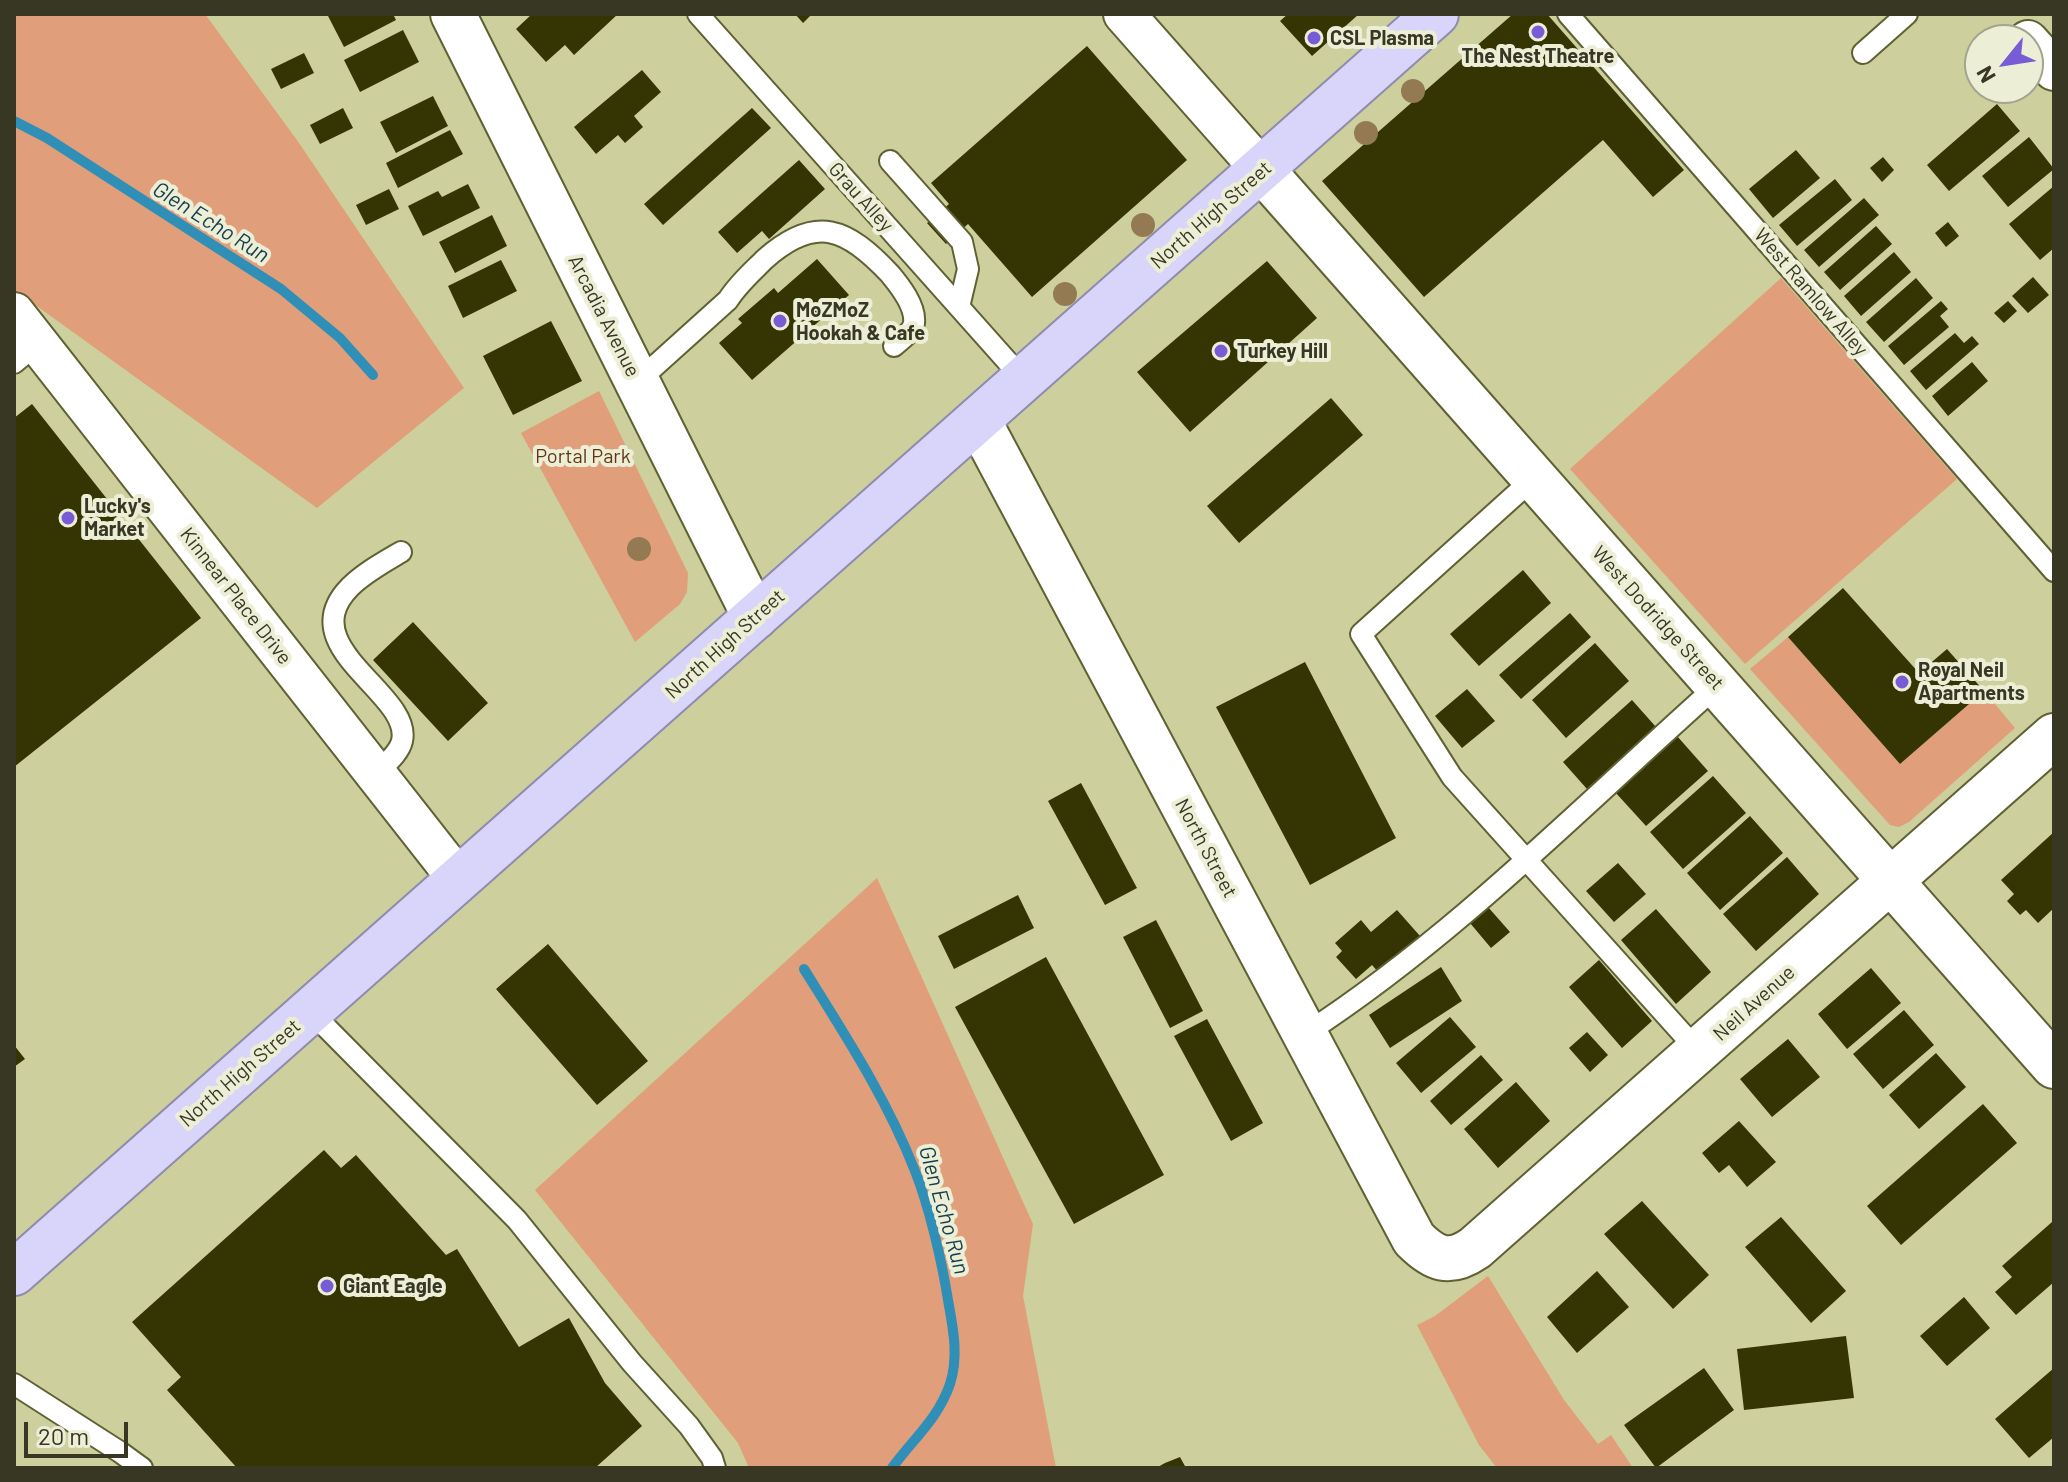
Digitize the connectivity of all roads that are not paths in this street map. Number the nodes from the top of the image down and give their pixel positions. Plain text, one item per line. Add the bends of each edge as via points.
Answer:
1 (453, 14) edge
2 (698, 14) edge
3 (1124, 14) edge
4 (1436, 14) edge
5 (1568, 14) edge
6 (1907, 14) edge
7 (1863, 53) dead end
8 (890, 161) dead end
9 (1262, 170) junction
10 (959, 307) junction
11 (22, 340) edge
12 (894, 346) dead end
13 (1024, 380) junction
14 (637, 382) junction
15 (978, 420) junction
16 (1534, 478) junction
17 (401, 552) dead end
18 (2054, 571) edge
19 (755, 617) junction
20 (1718, 685) junction
21 (2054, 736) edge
22 (376, 774) junction
23 (1525, 859) junction
24 (459, 880) junction
25 (1891, 881) junction
26 (310, 1011) junction
27 (1305, 1034) junction
28 (1699, 1052) junction
29 (2054, 1066) edge
30 (1449, 1259) joint
31 (14, 1273) edge
32 (14, 1384) edge
33 (142, 1468) edge
34 (715, 1468) edge

1 - 14 street, Arcadia Avenue
2 - 10 lane, Grau Alley
3 - 9 street
4 - 9 main road, North High Street
5 - 18 lane, West Ramlow Alley
6 - 7 lane
8 - 10 lane via 962,242 968,269
9 - 13 main road, North High Street
9 - 16 street, West Dodridge Street
10 - 13 lane, Grau Alley
11 - 22 street, Kinnear Place Drive
12 - 14 lane via 915,321 906,295 865,248 816,230 782,245
13 - 15 main road, North High Street
14 - 19 street, Arcadia Avenue
15 - 19 main road, North High Street
15 - 27 street, North Street
16 - 20 street, West Dodridge Street
16 - 23 lane via 1361,634 1452,777
17 - 22 lane via 351,586 340,599 335,618 348,659 386,699 402,728 397,751
19 - 24 main road, North High Street
20 - 23 lane
20 - 25 street, West Dodridge Street
21 - 25 street, Neil Avenue
22 - 24 street, Kinnear Place Drive
23 - 27 lane via 1422,951
23 - 28 lane
24 - 26 main road, North High Street
25 - 28 street, Neil Avenue
25 - 29 street, West Dodridge Street
26 - 31 main road, North High Street
26 - 34 lane via 517,1220 689,1426
27 - 30 street, North Street via 1414,1239 1428,1254
28 - 30 street, Neil Avenue via 1475,1248
32 - 33 lane

